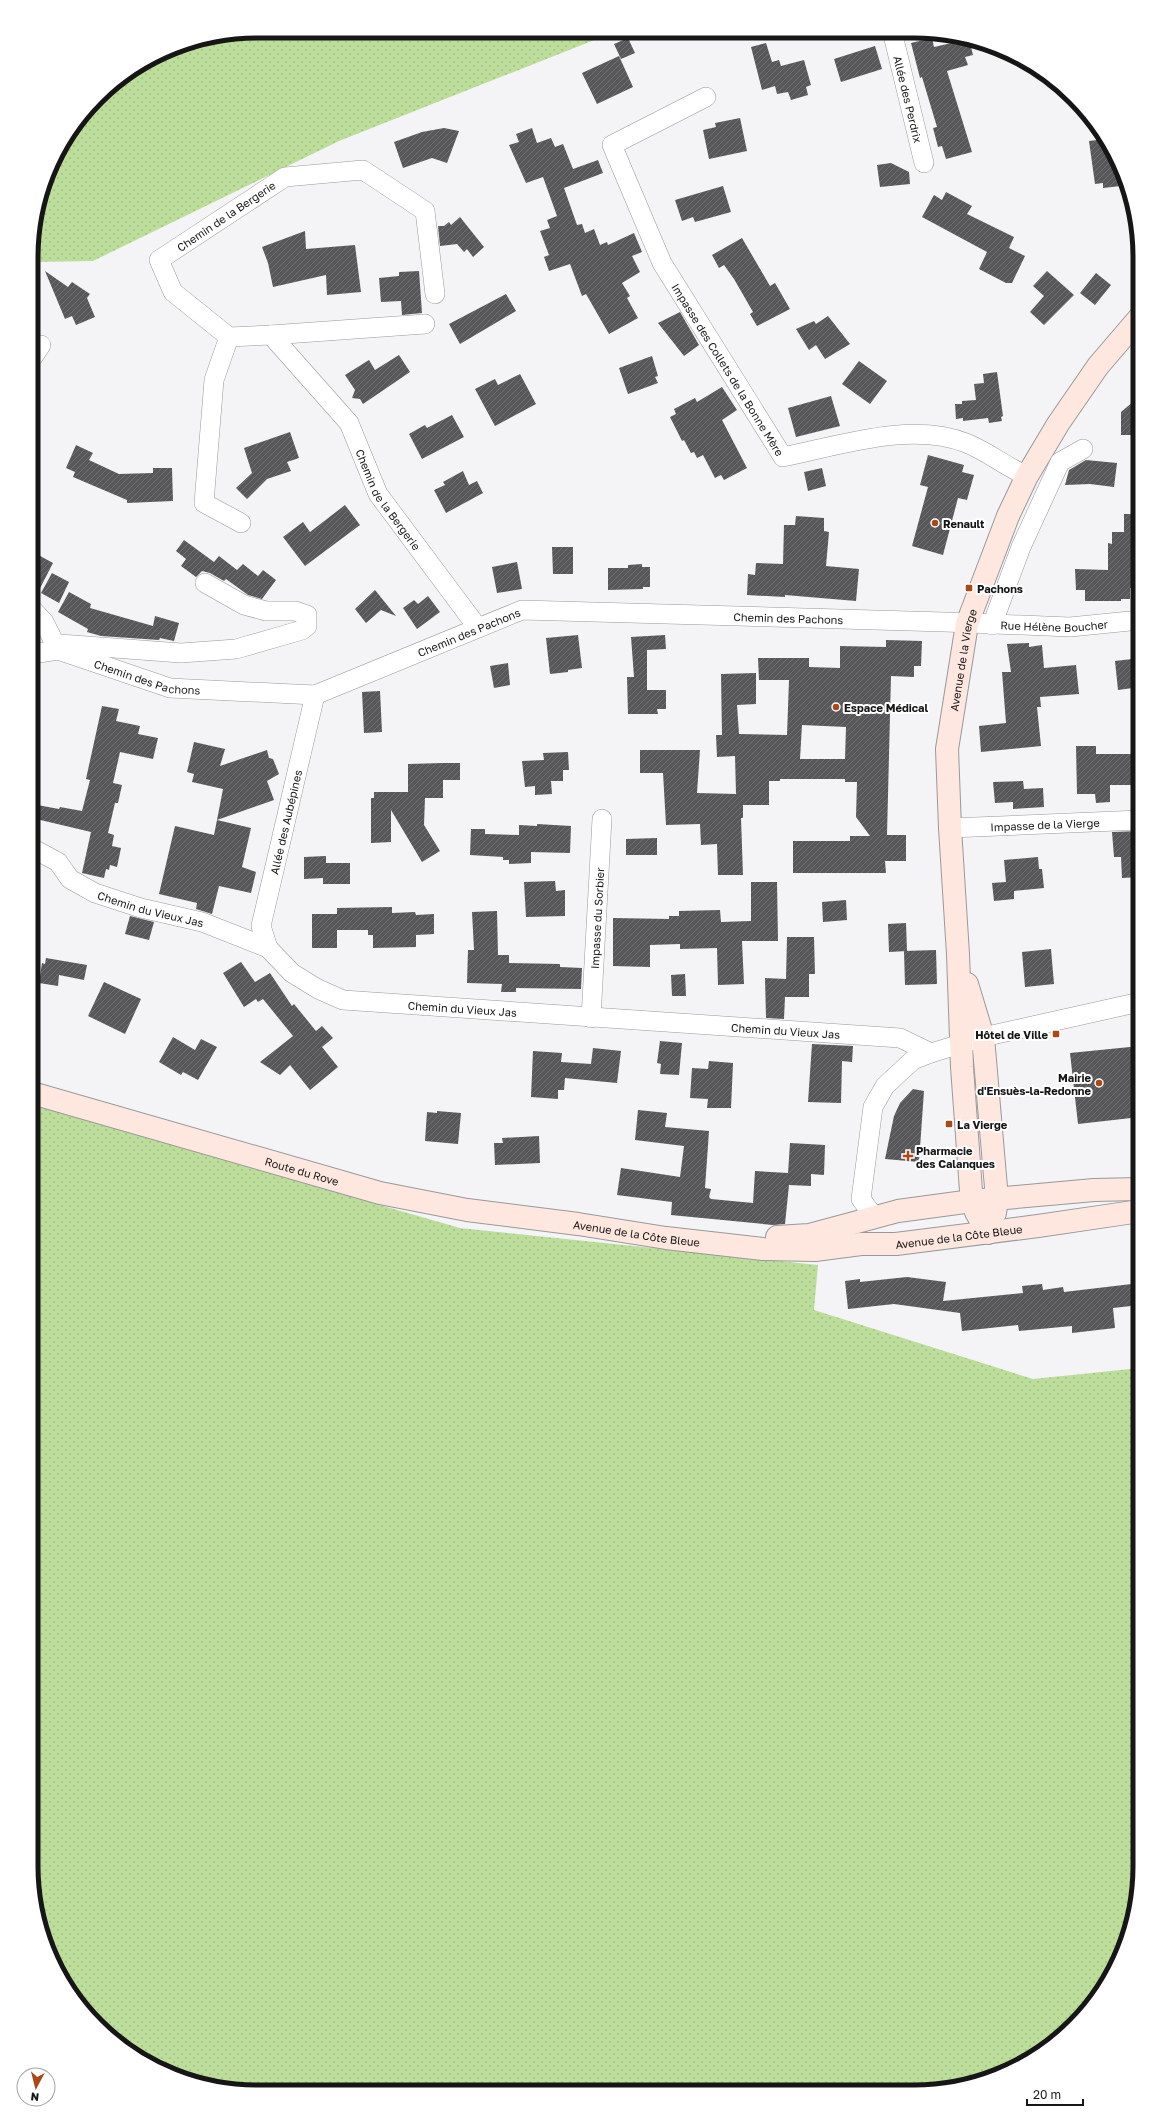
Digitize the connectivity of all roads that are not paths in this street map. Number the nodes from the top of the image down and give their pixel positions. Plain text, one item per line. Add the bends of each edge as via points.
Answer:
1 (894, 38) edge
2 (706, 97) dead end
3 (924, 163) dead end
4 (435, 294) dead end
5 (425, 324) dead end
6 (1133, 325) edge
7 (271, 335) junction
8 (229, 337) junction
9 (1083, 449) dead end
10 (1027, 476) junction
11 (241, 523) dead end
12 (206, 583) dead end
13 (38, 616) edge
14 (1133, 621) edge
15 (968, 624) junction
16 (992, 625) junction
17 (478, 628) junction
18 (57, 647) junction
19 (38, 652) edge
20 (315, 695) junction
21 (602, 819) dead end
22 (1133, 820) edge
23 (950, 828) junction
24 (38, 851) edge
25 (268, 948) junction
26 (958, 954) junction
27 (1133, 1004) edge
28 (591, 1018) junction
29 (983, 1038) junction
30 (962, 1044) junction
31 (930, 1053) junction
32 (38, 1095) edge
33 (1133, 1189) edge
34 (997, 1198) junction
35 (972, 1201) junction
36 (1133, 1212) edge
37 (874, 1217) junction
38 (578, 1224) junction
39 (988, 1233) junction

1 - 3 street, Allée des Perdrix
2 - 10 street, Impasse des Collets de la Bonne Mère via 612,145 662,263 783,457 893,435 935,435 966,443
4 - 8 street, Chemin de la Bergerie via 425,211 363,170 285,177 160,260 173,292
5 - 7 street
6 - 10 main road, Avenue de la Vierge via 1098,366 1058,424
7 - 8 street
7 - 17 street, Chemin de la Bergerie via 349,423 378,494
8 - 11 street via 214,380 204,503
9 - 16 street via 1060,462 1021,547
10 - 15 main road, Avenue de la Vierge via 1008,516
12 - 18 street via 244,606 266,611 303,613 306,615 307,626 302,630 236,649 181,653
13 - 18 street
14 - 16 street, Rue Hélène Boucher via 1070,628
15 - 16 street, Rue Hélène Boucher
15 - 17 street, Chemin des Pachons via 522,610
15 - 23 main road, Avenue de la Vierge via 947,749
17 - 20 street, Chemin des Pachons
18 - 19 street, Chemin des Pachons
18 - 20 street, Chemin des Pachons via 170,688
20 - 25 street, Allée des Aubépines via 261,926
21 - 28 street, Impasse du Sorbier
22 - 23 street, Impasse de la Vierge
23 - 26 main road, Avenue de la Vierge
24 - 25 street, Chemin du Vieux Jas via 58,862 70,879 95,893 141,908 202,922
25 - 28 street, Chemin du Vieux Jas via 292,973 343,1000
26 - 29 main road
26 - 30 main road
27 - 29 street
28 - 31 street, Chemin du Vieux Jas via 900,1038
29 - 30 street
29 - 34 main road
30 - 31 street
30 - 35 main road
31 - 37 street via 913,1060 885,1086 873,1107 861,1199
32 - 38 main road, Route du Rove via 380,1193 467,1210
33 - 34 main road, Avenue de la Côte Bleue
34 - 35 main road, Avenue de la Côte Bleue
34 - 39 main road via 993,1222
35 - 37 main road, Avenue de la Côte Bleue via 898,1211
35 - 39 main road
36 - 39 main road, Avenue de la Côte Bleue
37 - 38 main road, Avenue de la Côte Bleue via 796,1237
38 - 39 main road, Avenue de la Côte Bleue via 666,1238 791,1251 861,1244 896,1244

